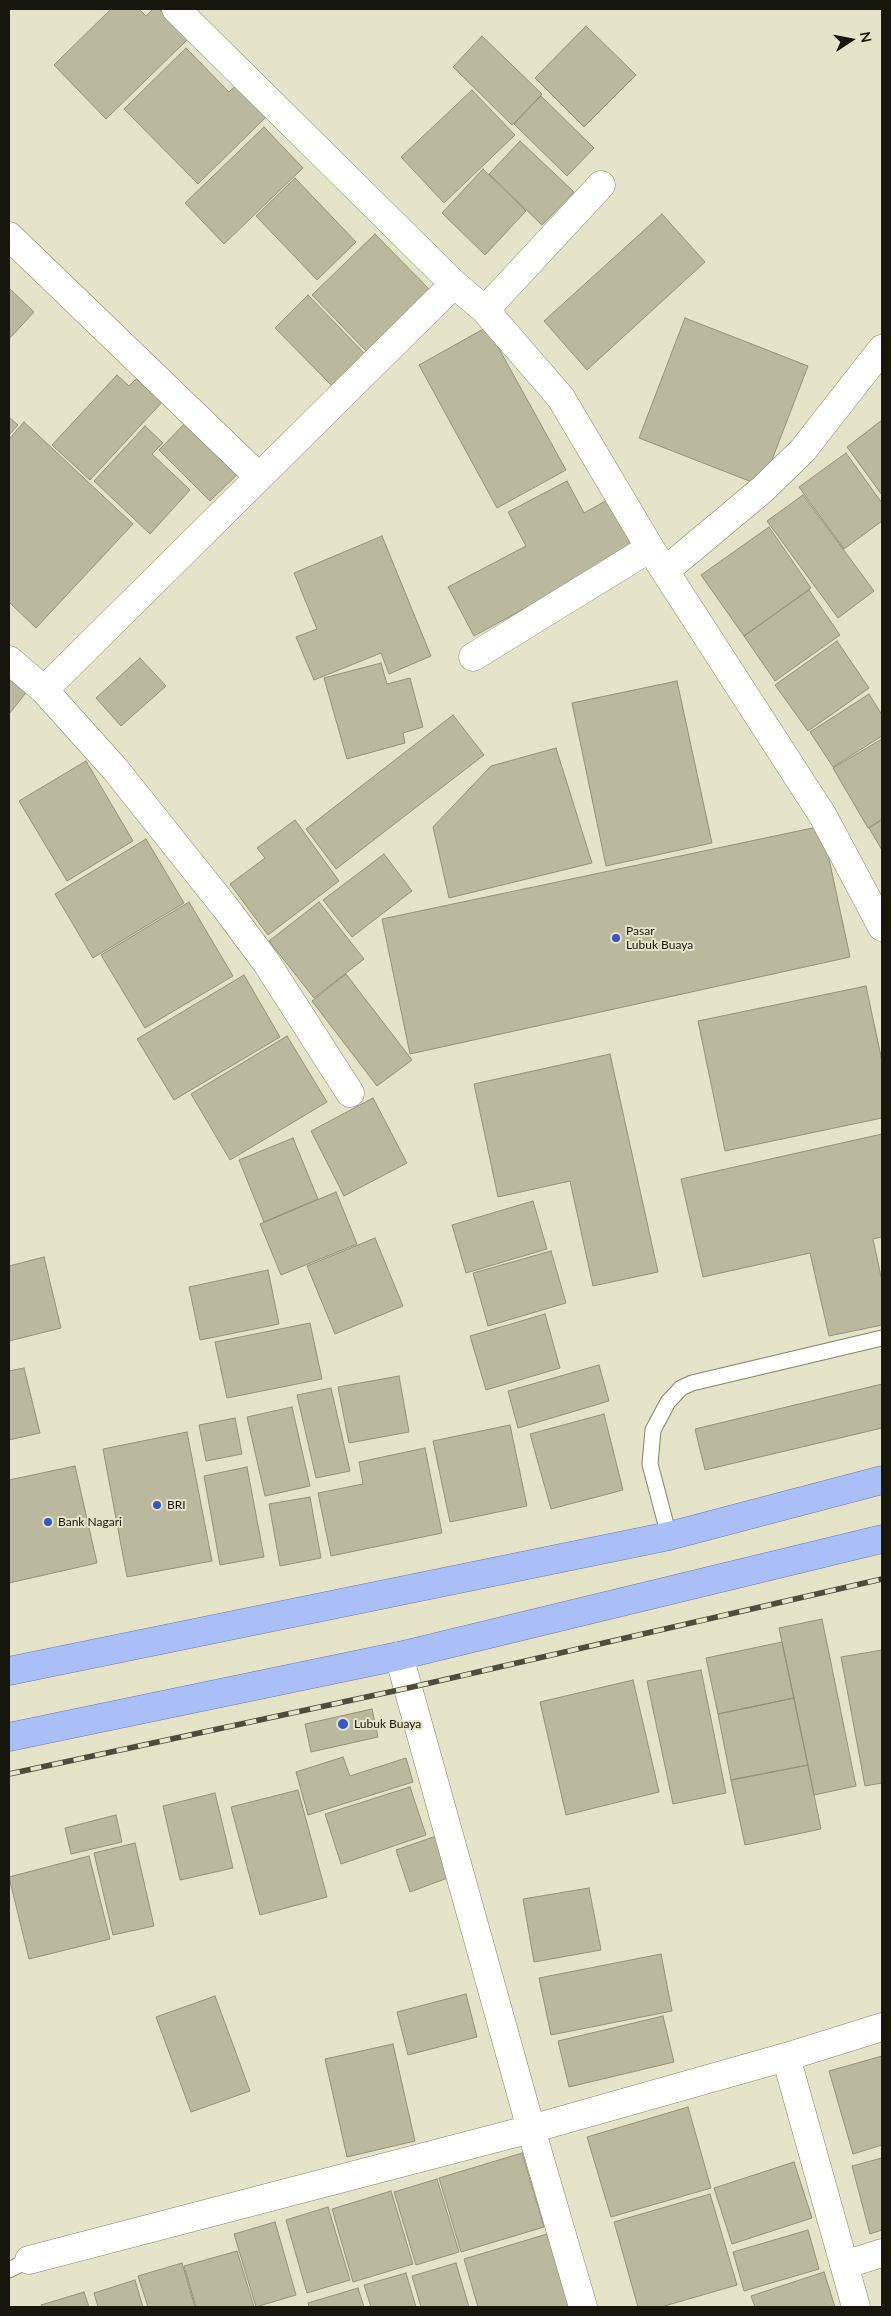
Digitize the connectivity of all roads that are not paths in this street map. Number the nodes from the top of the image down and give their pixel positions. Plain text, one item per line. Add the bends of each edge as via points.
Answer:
1 (176, 9) edge
2 (601, 185) dead end
3 (9, 236) edge
4 (454, 284) junction
5 (485, 310) junction
6 (882, 349) edge
7 (259, 477) junction
8 (650, 548) junction
9 (666, 570) junction
10 (473, 657) dead end
11 (9, 660) edge
12 (44, 690) junction
13 (882, 927) edge
14 (350, 1092) dead end
15 (882, 1338) edge
16 (882, 1480) edge
17 (669, 1536) junction
18 (882, 1539) edge
19 (399, 1656) junction
20 (9, 1671) edge
21 (9, 1737) edge
22 (882, 2027) edge
23 (786, 2057) junction
24 (531, 2129) junction
25 (882, 2254) edge
26 (19, 2265) edge
27 (844, 2265) junction
28 (583, 2307) edge
29 (856, 2307) edge

1 - 4 street
2 - 5 street
3 - 7 street
4 - 5 street
4 - 7 street
5 - 8 street via 561,398
6 - 9 street via 803,450 763,489
7 - 12 street
8 - 9 street
8 - 10 street
9 - 13 street via 823,816
11 - 12 street
12 - 14 street via 115,769 225,907 266,962
15 - 17 lane via 681,1388 668,1402 653,1430 652,1439 650,1464
16 - 17 highway
17 - 20 highway
18 - 19 highway
19 - 21 highway
19 - 24 street
22 - 23 street
23 - 24 street
23 - 27 street
24 - 26 street
24 - 28 street
25 - 27 street
27 - 29 street

